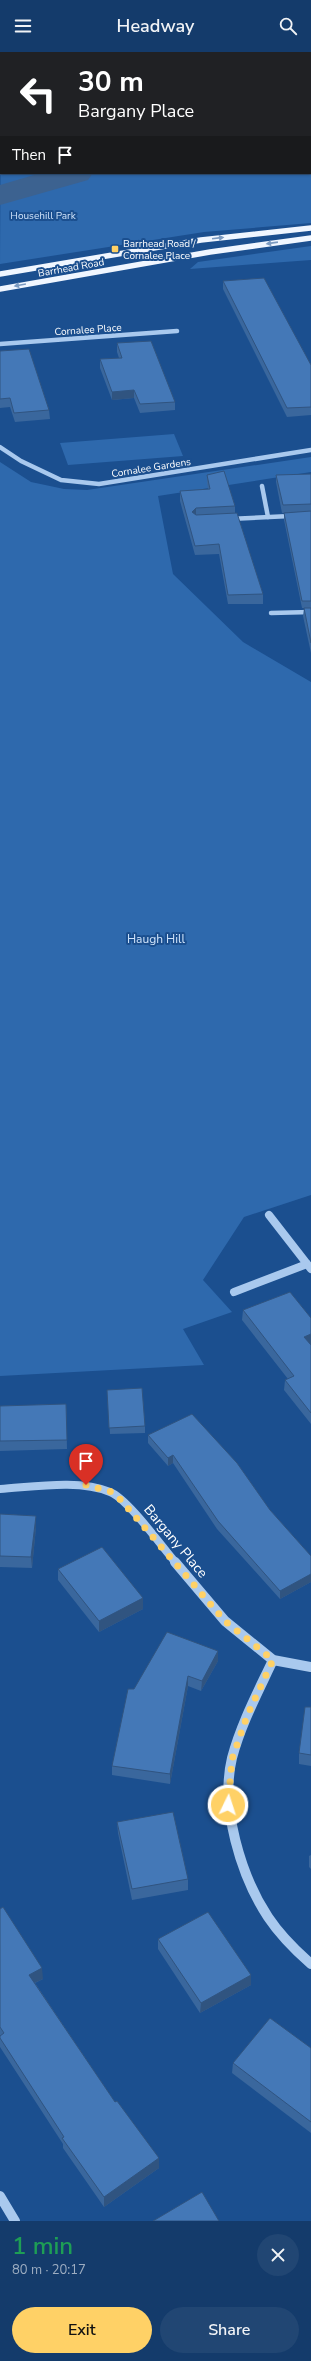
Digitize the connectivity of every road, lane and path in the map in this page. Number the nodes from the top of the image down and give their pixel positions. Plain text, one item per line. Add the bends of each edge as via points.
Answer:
1 (311, 228) edge
2 (311, 238) edge
3 (0, 274) edge
4 (0, 289) edge
5 (177, 331) dead end
6 (0, 344) edge
7 (0, 447) edge
8 (311, 450) edge
9 (262, 486) dead end
10 (311, 515) edge
11 (268, 517) junction
12 (225, 519) edge
13 (311, 612) edge
14 (271, 613) dead end
15 (269, 1216) dead end
16 (309, 1267) edge
17 (234, 1292) dead end
18 (0, 1489) edge
19 (273, 1660) junction
20 (311, 1667) edge
21 (311, 1964) edge
22 (0, 2196) edge
23 (15, 2221) edge

3 -> 1 main road, Barrhead Road via 201,240
2 -> 4 main road, Barrhead Road via 210,252
5 - 6 street, Cornalee Place
7 - 8 street, Cornalee Gardens via 21,461 61,480 99,484
9 - 11 street
10 - 11 street
11 - 12 street
13 - 14 street
15 - 16 street
16 - 17 street
18 - 19 street, Bargany Place via 86,1485 112,1492 131,1510 225,1621
19 - 20 street, Bargany Place
19 - 21 street via 247,1716 232,1759 228,1805 237,1850 264,1910 289,1945
22 - 23 street

